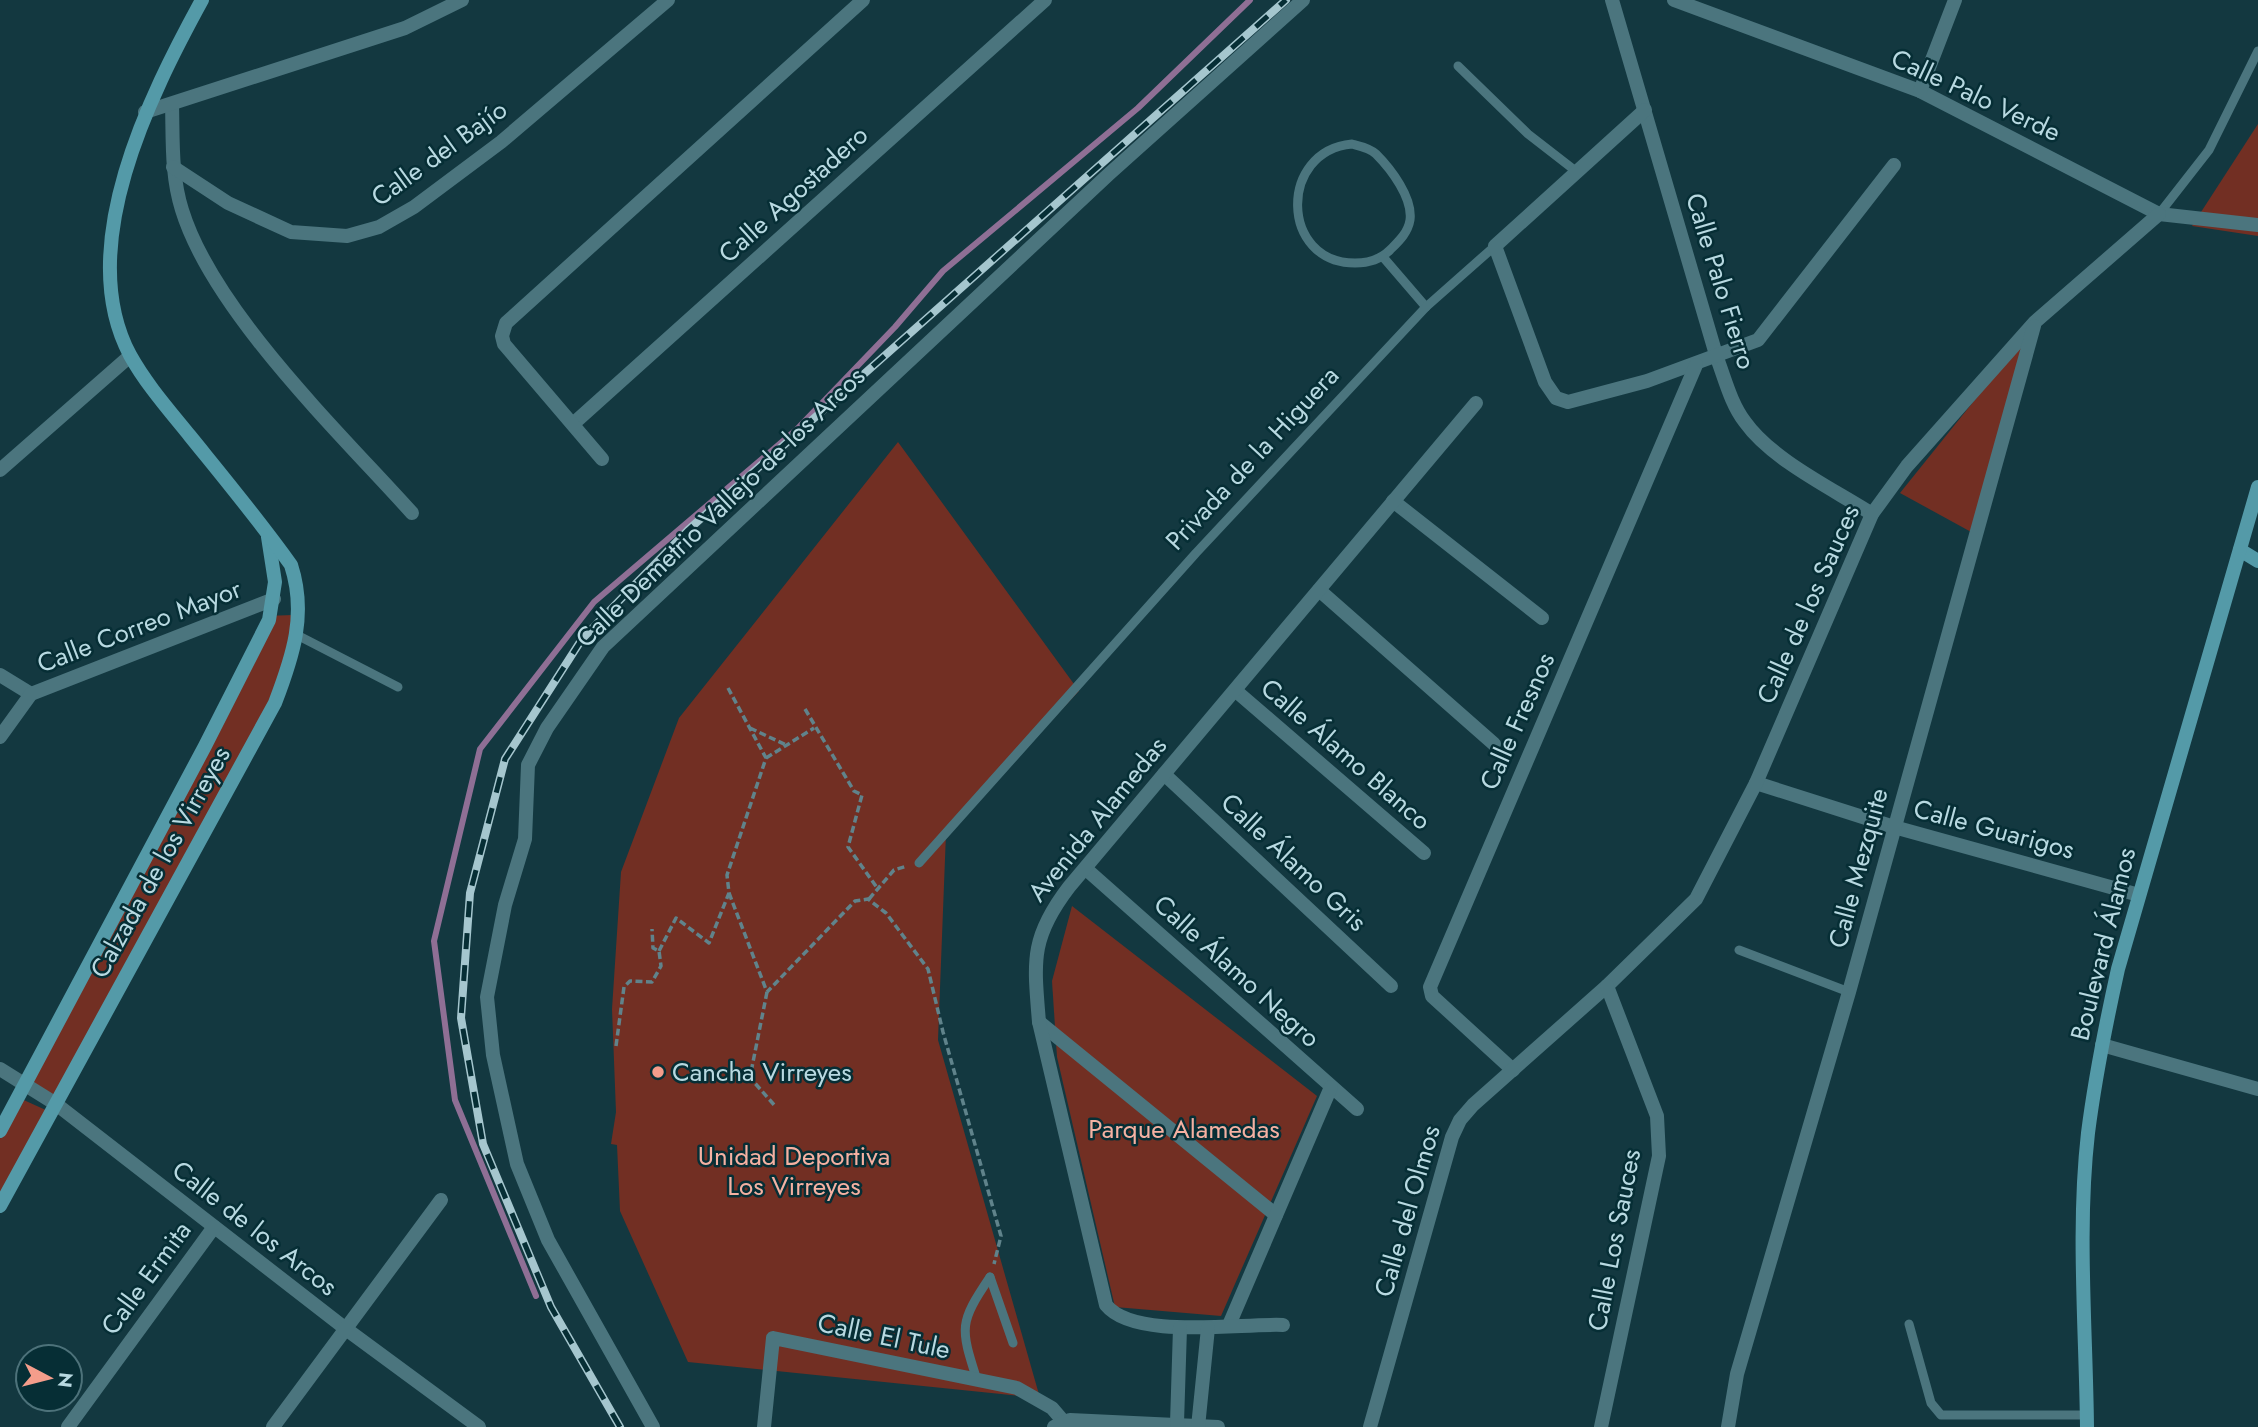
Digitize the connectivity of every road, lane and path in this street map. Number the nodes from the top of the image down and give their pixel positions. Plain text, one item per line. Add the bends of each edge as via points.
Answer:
1 (202, 0) edge
2 (462, 0) edge
3 (668, 0) edge
4 (863, 0) edge
5 (1045, 0) edge
6 (1303, 0) edge
7 (1612, 0) edge
8 (1674, 0) edge
9 (1955, 0) edge
10 (2258, 51) edge
11 (1458, 66) dead end
12 (1920, 90) junction
13 (172, 104) junction
14 (1645, 110) junction
15 (145, 112) junction
16 (1894, 165) dead end
17 (173, 167) junction
18 (1577, 172) junction
19 (2159, 214) junction
20 (2258, 225) edge
21 (1495, 246) junction
22 (1383, 257) junction
23 (1426, 306) junction
24 (2035, 323) junction
25 (130, 356) junction
26 (1717, 358) junction
27 (1696, 365) junction
28 (1476, 402) dead end
29 (573, 425) junction
30 (602, 459) dead end
31 (0, 470) edge
32 (2258, 487) edge
33 (1393, 501) junction
34 (412, 513) dead end
35 (1872, 514) junction
36 (267, 532) junction
37 (2240, 550) junction
38 (2258, 561) edge
39 (1319, 590) junction
40 (274, 599) junction
41 (1542, 618) dead end
42 (298, 635) junction
43 (0, 675) edge
44 (398, 687) dead end
45 (728, 688) dead end
46 (1236, 691) junction
47 (31, 694) junction
48 (805, 709) dead end
49 (750, 728) junction
50 (814, 728) junction
51 (0, 737) edge
52 (1494, 744) dead end
53 (786, 745) junction
54 (766, 758) junction
55 (1164, 774) junction
56 (1756, 783) junction
57 (1894, 827) junction
58 (1424, 853) dead end
59 (919, 863) joint
60 (1086, 869) junction
61 (878, 889) junction
62 (729, 893) junction
63 (2139, 895) junction
64 (869, 899) junction
65 (652, 929) dead end
66 (1739, 950) dead end
67 (659, 951) junction
68 (1391, 986) dead end
69 (1607, 986) junction
70 (767, 992) junction
71 (1849, 992) junction
72 (1039, 1022) junction
73 (2102, 1045) junction
74 (616, 1046) dead end
75 (0, 1069) edge
76 (1513, 1070) junction
77 (26, 1085) junction
78 (1331, 1087) junction
79 (2258, 1089) edge
80 (56, 1104) junction
81 (776, 1107) dead end
82 (1357, 1109) dead end
83 (0, 1131) edge
84 (441, 1200) dead end
85 (0, 1206) edge
86 (1276, 1215) junction
87 (214, 1227) junction
88 (990, 1277) junction
89 (1909, 1324) dead end
90 (1229, 1325) junction
91 (1283, 1325) dead end
92 (1180, 1328) junction
93 (1208, 1328) junction
94 (346, 1329) junction
95 (1013, 1343) dead end
96 (977, 1380) junction
97 (2087, 1421) edge
98 (1059, 1424) edge
99 (1178, 1425) edge
100 (475, 1426) edge
101 (1199, 1426) edge
102 (68, 1427) edge
103 (274, 1427) edge
104 (653, 1427) edge
105 (764, 1427) edge
106 (1218, 1427) edge
107 (1370, 1427) edge
108 (1601, 1427) edge
109 (1728, 1427) edge

1 - 15 street, Calzada de los Virreyes
2 - 13 street via 405,28
3 - 17 street, Calle del Bajío via 501,142 414,207 379,227 347,236 291,232 228,203
4 - 29 street via 506,323 505,344
5 - 29 street, Calle Agostadero
6 - 104 street, Calle Demetrio Vallejo de los Arcos via 1109,174 603,647 547,728 528,765 525,839 505,905 487,997 493,1055 517,1164 548,1240
7 - 14 street, Calle Palo Fierro
8 - 12 street, Calle Palo Verde
9 - 12 street
10 - 19 lane via 2209,150
11 - 18 lane via 1528,134
12 - 19 street, Calle Palo Verde
13 - 15 street
13 - 17 street
14 - 18 street, Privada de la Higuera
14 - 26 street, Calle Palo Fierro
15 - 25 street, Calzada de los Virreyes via 119,197 111,267 114,310
16 - 26 street via 1758,340
17 - 34 street via 182,212 223,290 281,367
18 - 21 street, Privada de la Higuera
19 - 20 street, Calle Palo Verde
19 - 24 street, Calle de los Sauces
21 - 23 lane, Privada de la Higuera
21 - 27 street via 1545,382 1556,398 1568,402
22 - 22 lane via 1408,229 1405,195 1375,153 1352,144 1326,150 1300,183 1297,196 1302,230 1309,243 1333,259 1366,263
22 - 23 lane
23 - 59 lane, Privada de la Higuera via 1196,553
24 - 35 street, Calle de los Sauces via 1907,466
24 - 57 street, Calle Mezquite
25 - 31 street
25 - 36 street, Calzada de los Virreyes via 152,390
26 - 27 street
26 - 35 street, Calle Palo Fierro via 1739,412 1759,437
27 - 76 street, Calle Fresnos via 1430,987 1432,996
28 - 33 street, Avenida Alamedas
29 - 30 street
32 - 37 street, Boulevard Álamos
33 - 39 street, Avenida Alamedas
33 - 41 street
35 - 56 street, Calle de los Sauces
36 - 40 street, Calzada de los Virreyes
36 - 42 street, Calzada de los Virreyes via 291,565 297,584
37 - 38 street
37 - 63 street, Boulevard Álamos
39 - 46 street, Avenida Alamedas
39 - 52 street
40 - 47 street, Calle Correo Mayor
40 - 77 street, Calzada de los Virreyes via 269,620 205,746
42 - 44 lane
42 - 80 street, Calzada de los Virreyes via 275,703
43 - 47 street
45 - 49 path
46 - 55 street, Avenida Alamedas
46 - 58 street, Calle Álamo Blanco
47 - 51 street, Calle Correo Mayor
48 - 50 path
49 - 53 path
49 - 54 path
50 - 53 path
50 - 61 path via 854,790 862,795 848,847
53 - 54 path
54 - 62 path via 727,875
55 - 60 street, Avenida Alamedas
55 - 68 street, Calle Álamo Gris
56 - 57 street, Calle Guarigos
56 - 69 street, Calle de los Sauces via 1696,899
57 - 63 street, Calle Guarigos
57 - 71 street, Calle Mezquite
59 - 61 path via 894,870
60 - 72 street, Avenida Alamedas via 1041,928
60 - 78 street, Calle Álamo Negro
61 - 64 path
62 - 67 path via 709,943 676,918
62 - 70 path
63 - 73 street, Boulevard Álamos
64 - 70 path via 855,901
64 - 88 path via 877,903 928,970 1002,1237
65 - 67 path via 653,948
66 - 71 lane
67 - 74 path via 661,966 652,982 630,981 624,987
69 - 76 street, Calle del Olmos
69 - 108 street, Calle Los Sauces via 1657,1116 1659,1156
70 - 81 path via 751,1072 753,1082
71 - 109 street, Calle Mezquite via 1737,1374
72 - 86 street
72 - 92 street, Avenida Alamedas via 1106,1305 1120,1318
73 - 79 street
73 - 97 street, Boulevard Álamos via 2088,1135
75 - 77 street, Calle de los Arcos
76 - 107 street, Calle del Olmos via 1473,1104 1452,1137
77 - 80 street, Calle de los Arcos
77 - 83 street, Calzada de los Virreyes
78 - 82 street, Calle Álamo Negro
78 - 86 street
80 - 85 street, Calzada de los Virreyes
80 - 87 street, Calle de los Arcos
84 - 94 street
86 - 90 street
87 - 94 street, Calle de los Arcos
87 - 102 street, Calle Ermita
88 - 95 lane
88 - 96 lane via 965,1319 964,1339
89 - 97 lane via 1931,1403 1941,1415
90 - 91 street, Avenida Alamedas
90 - 93 street, Avenida Alamedas
92 - 93 street, Avenida Alamedas
92 - 99 street
93 - 101 street
94 - 100 street, Calle de los Arcos
94 - 103 street
96 - 98 street, Calle El Tule via 1034,1396
96 - 105 street, Calle El Tule via 773,1338
98 - 99 street, Calle El Tule
99 - 101 street, Calle El Tule
101 - 106 street, Calle El Tule

